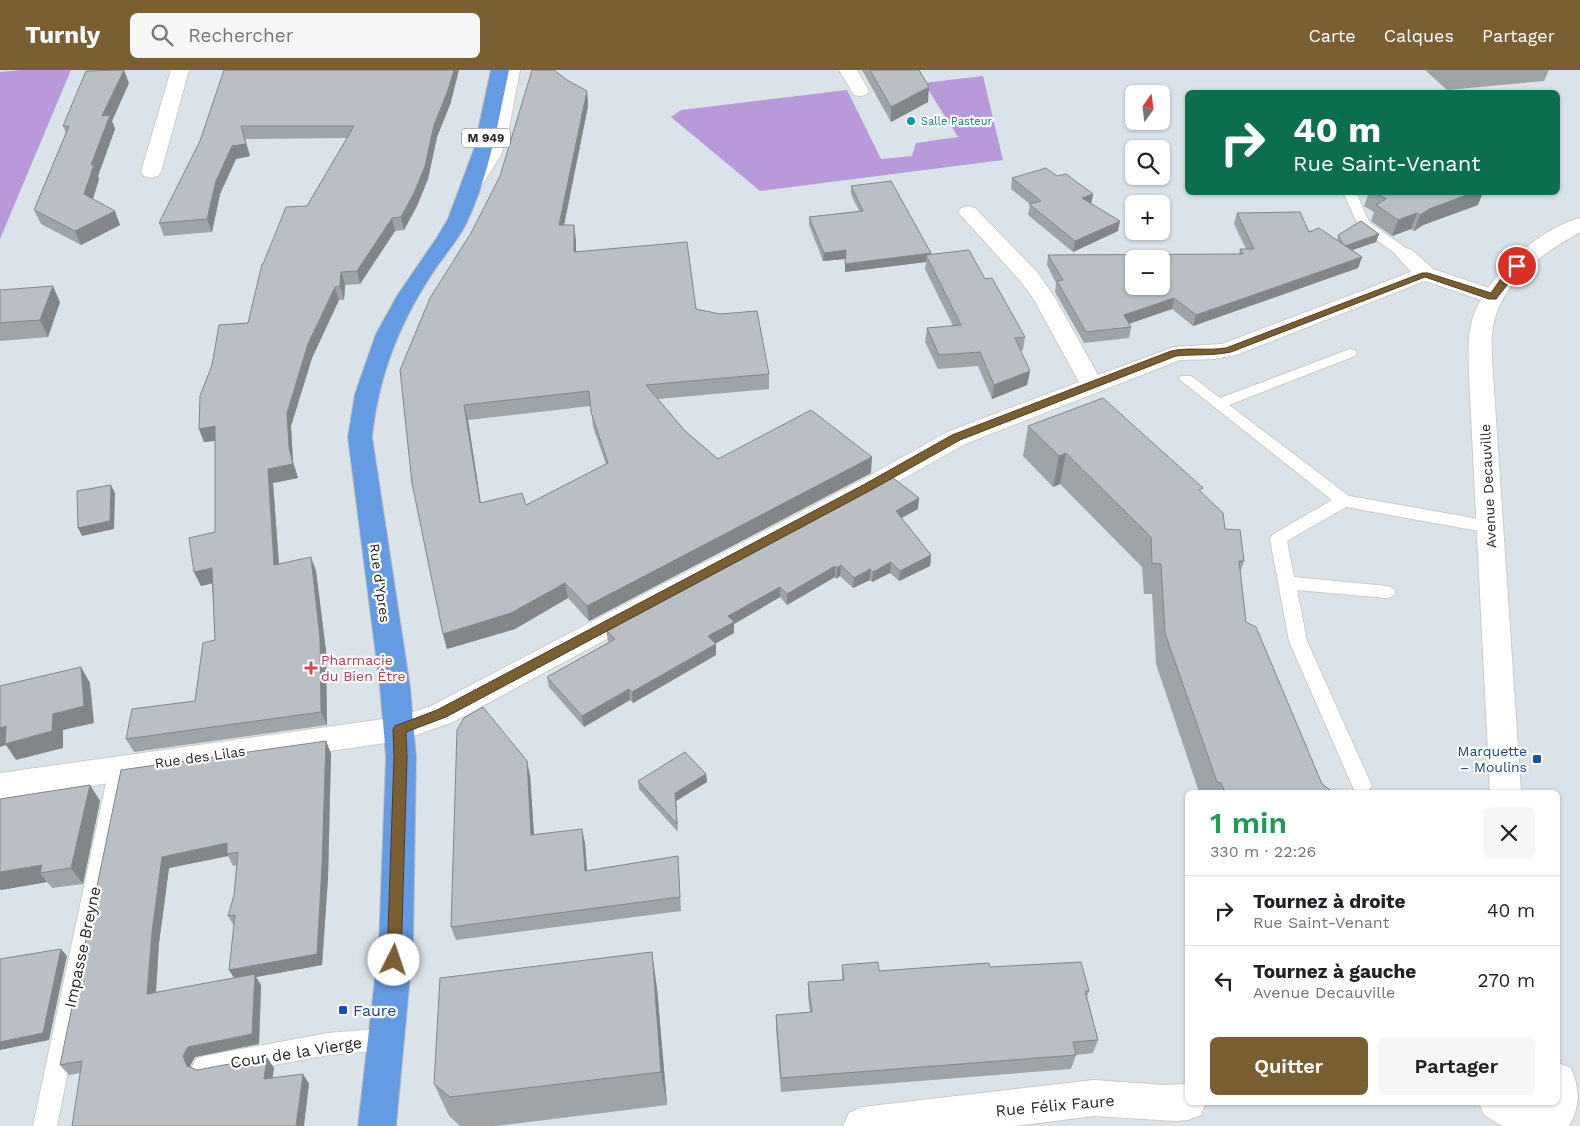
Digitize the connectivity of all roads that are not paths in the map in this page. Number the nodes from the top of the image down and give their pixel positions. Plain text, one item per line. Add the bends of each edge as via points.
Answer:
1 (180, 70) edge
2 (500, 70) edge
3 (514, 70) edge
4 (848, 70) edge
5 (860, 91) dead end
6 (151, 172) dead end
7 (1350, 195) edge
8 (464, 204) junction
9 (968, 212) dead end
10 (1580, 224) edge
11 (1405, 254) joint
12 (1425, 274) junction
13 (1492, 297) junction
14 (1350, 353) dead end
15 (1186, 379) dead end
16 (1092, 384) junction
17 (1218, 404) junction
18 (1344, 500) junction
19 (1490, 527) junction
20 (1287, 583) junction
21 (1387, 592) dead end
22 (400, 729) junction
23 (119, 769) junction
24 (0, 786) edge
25 (1362, 786) dead end
26 (1505, 790) edge
27 (387, 1039) junction
28 (204, 1067) edge
29 (1566, 1085) edge
30 (1185, 1102) edge
31 (1560, 1104) edge
32 (1495, 1105) edge
33 (1499, 1105) edge
34 (1560, 1105) edge
35 (1539, 1123) edge
36 (45, 1126) edge
37 (377, 1126) edge
38 (862, 1126) edge
39 (1495, 1126) edge

1 - 6 street
2 - 8 main road, Rue d'Ypres / M 949 via 484,148
3 - 8 lane via 495,155
4 - 5 street
7 - 11 lane via 1364,224
8 - 22 main road, Rue d'Ypres / M 949 via 454,228 420,276 386,334 371,371 362,411 360,438
9 - 16 street via 1030,278
10 - 13 street, Avenue Decauville via 1517,266
11 - 12 street
12 - 13 street
12 - 16 street, Rue des Lilas via 1228,350 1210,353 1182,351
13 - 19 street, Avenue Decauville via 1483,322 1480,348
14 - 17 lane
15 - 17 lane
16 - 22 street, Rue des Lilas via 956,438 442,714
17 - 18 lane
18 - 19 lane
18 - 20 lane via 1278,539
19 - 26 street, Avenue Decauville
20 - 21 lane
20 - 25 lane via 1298,641
22 - 23 street, Rue des Lilas
22 - 27 main road, Rue d'Ypres / M 949 via 396,944
23 - 24 street, Rue des Lilas
23 - 36 lane, Impasse Breyne
27 - 28 lane, Cour de la Vierge via 328,1044
27 - 37 main road, Rue d'Ypres / M 949
29 - 31 street
30 - 38 street, Rue Félix Faure via 1094,1098
32 - 39 street
33 - 35 street
34 - 35 street via 1557,1111

